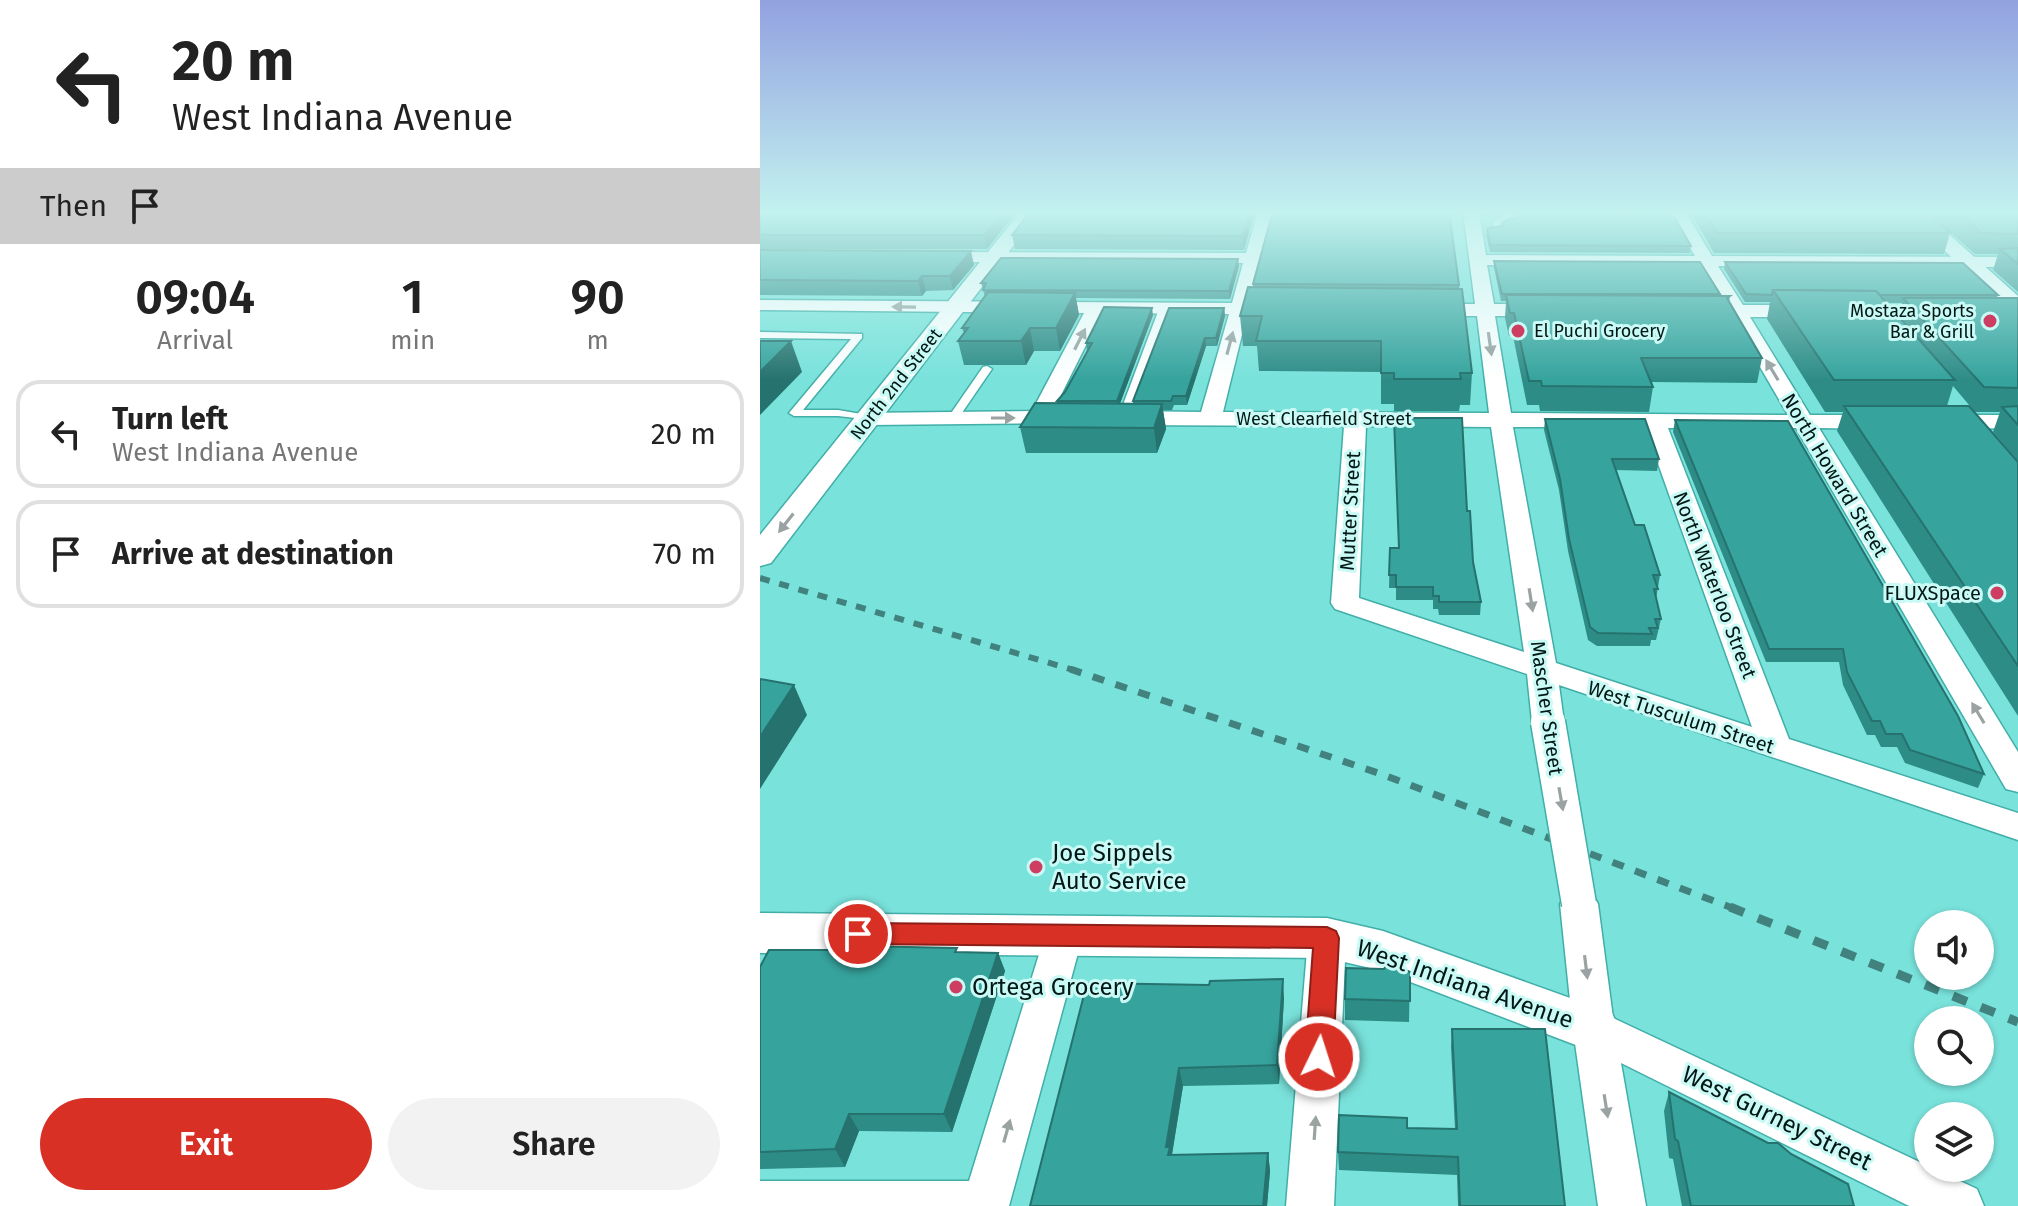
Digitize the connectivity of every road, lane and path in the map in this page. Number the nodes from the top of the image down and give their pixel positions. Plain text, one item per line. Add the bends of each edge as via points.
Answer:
1 (986, 267) edge
2 (1250, 267) edge
3 (1480, 267) edge
4 (1712, 267) edge
5 (1971, 267) edge
6 (760, 305) edge
7 (956, 308) junction
8 (1239, 308) junction
9 (1095, 309) junction
10 (1164, 309) junction
11 (1300, 309) edge
12 (1408, 310) edge
13 (1485, 310) junction
14 (1564, 310) edge
15 (1674, 311) edge
16 (1737, 311) junction
17 (1830, 311) edge
18 (2012, 311) edge
19 (760, 335) edge
20 (987, 369) dead end
21 (1948, 397) edge
22 (869, 418) junction
23 (953, 418) junction
24 (1039, 418) junction
25 (1123, 418) junction
26 (1210, 418) junction
27 (1355, 419) junction
28 (1501, 420) junction
29 (1654, 421) junction
30 (1803, 422) junction
31 (1893, 422) edge
32 (1923, 422) edge
33 (1968, 422) junction
34 (2018, 422) edge
35 (1988, 445) edge
36 (760, 556) edge
37 (1345, 603) joint
38 (1542, 671) junction
39 (1776, 748) junction
40 (2018, 780) edge
41 (2018, 827) edge
42 (1064, 935) junction
43 (1327, 938) junction
44 (763, 939) edge
45 (1594, 1029) junction
46 (760, 1205) edge
47 (1955, 1205) edge
48 (985, 1206) edge
49 (1310, 1206) edge
50 (1622, 1206) edge

1 - 7 street, North 2nd Street
2 - 8 street
3 - 13 street, Mascher Street
4 - 16 street, North Howard Street
5 - 18 street
7 -> 6 street
7 - 9 street
7 - 22 street, North 2nd Street
8 - 10 street
8 - 11 street
26 -> 8 street
9 - 10 street
24 -> 9 street
10 - 25 lane
12 - 13 street
13 - 14 street
13 -> 28 street, Mascher Street
15 - 16 street
16 - 17 street
30 -> 16 street, North Howard Street
19 - 22 lane via 859,336 794,413
20 - 23 lane
21 - 33 street
22 - 23 street, West Clearfield Street
22 -> 36 street, North 2nd Street
23 -> 24 street, West Clearfield Street
24 - 25 street, West Clearfield Street
25 - 26 street, West Clearfield Street
26 - 27 street, West Clearfield Street
27 - 28 street, West Clearfield Street
27 - 37 street, Mutter Street
28 - 29 street, West Clearfield Street
28 -> 38 street, Mascher Street
29 - 30 street, West Clearfield Street
29 - 39 street, North Waterloo Street
30 - 31 street, West Clearfield Street
40 -> 30 street, North Howard Street
32 - 33 street
33 - 34 street
33 - 35 street
37 - 38 street, West Tusculum Street
38 - 39 street, West Tusculum Street
38 -> 45 street, Mascher Street, bridge
39 - 41 street, West Tusculum Street
42 - 43 street, West Indiana Avenue
42 - 44 street, West Indiana Avenue
48 -> 42 street
43 - 45 street, West Indiana Avenue via 1383,951
49 -> 43 street
45 - 47 street, West Gurney Street
45 -> 50 street, Mascher Street
46 - 48 street

